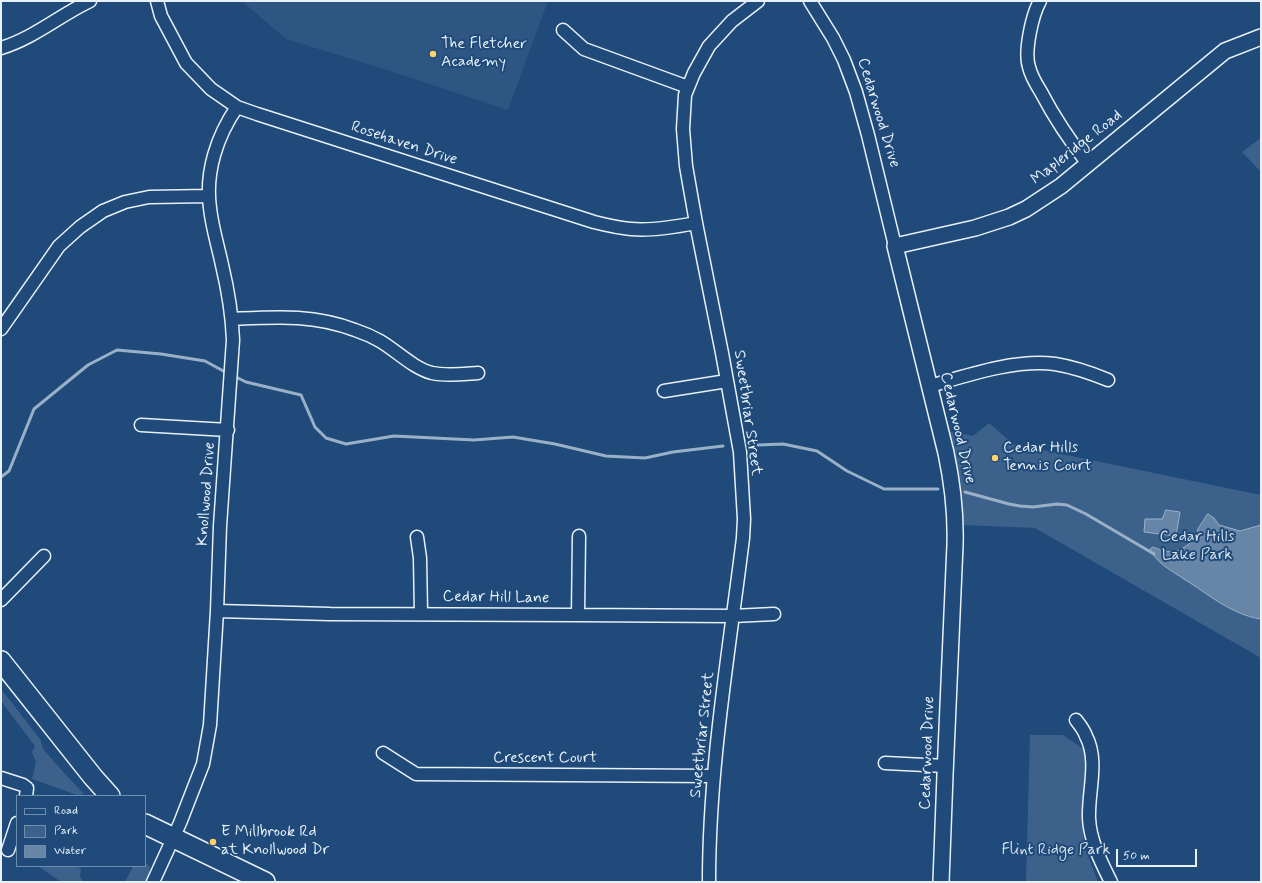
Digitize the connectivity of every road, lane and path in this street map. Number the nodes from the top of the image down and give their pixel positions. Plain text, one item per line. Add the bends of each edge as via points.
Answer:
1 (90, 1) edge
2 (157, 1) edge
3 (758, 1) edge
4 (810, 1) edge
5 (1040, 1) edge
6 (563, 30) dead end
7 (1261, 37) edge
8 (1, 48) edge
9 (688, 87) junction
10 (237, 107) junction
11 (1088, 164) junction
12 (209, 196) junction
13 (696, 223) junction
14 (895, 246) junction
15 (232, 319) junction
16 (1, 329) edge
17 (478, 373) dead end
18 (1108, 380) dead end
19 (727, 381) junction
20 (930, 386) junction
21 (664, 391) dead end
22 (141, 425) dead end
23 (228, 430) junction
24 (579, 536) dead end
25 (417, 537) dead end
26 (44, 556) dead end
27 (1, 600) edge
28 (217, 611) junction
29 (421, 614) junction
30 (774, 614) dead end
31 (578, 615) junction
32 (733, 616) junction
33 (1, 661) edge
34 (1076, 720) dead end
35 (383, 753) dead end
36 (885, 763) dead end
37 (945, 766) junction
38 (713, 776) junction
39 (1, 778) edge
40 (25, 790) edge
41 (109, 795) edge
42 (146, 824) edge
43 (16, 826) edge
44 (173, 838) junction
45 (8, 850) dead end
46 (153, 882) edge
47 (265, 882) edge
48 (709, 882) edge
49 (941, 882) edge
50 (1111, 882) edge

1 - 8 street via 25,38
2 - 10 street, Rosehaven Drive via 164,24 186,63 211,89
3 - 9 street, Sweetbriar Street via 732,21 709,46
4 - 14 street, Cedarwood Drive via 833,38 856,92
5 - 11 street via 1031,27 1028,66 1047,105
6 - 9 street via 584,49
7 - 11 street, Mapleridge Road via 1225,51
9 - 13 street, Sweetbriar Street via 685,95 683,129 686,166
10 - 12 street, Knollwood Drive via 216,145 211,164
10 - 13 street, Rosehaven Drive via 594,222 632,229 655,229
11 - 14 street, Mapleridge Road via 1061,186 1009,217 975,228
12 - 15 street, Knollwood Drive
12 - 16 street via 150,197 125,202 103,211 59,246
13 - 19 street, Sweetbriar Street
14 - 20 street, Cedarwood Drive
15 - 17 street via 278,316 320,320 356,330 380,341 422,369 442,374
15 - 23 street, Knollwood Drive
18 - 20 street via 1055,364 1024,364
19 - 21 street
19 - 32 street, Sweetbriar Street via 740,452 744,519 744,538
20 - 37 street, Cedarwood Drive via 946,453 955,509
22 - 23 street
23 - 28 street, Knollwood Drive via 220,526
24 - 31 street
25 - 29 street
26 - 27 street
28 - 29 street, Cedar Hill Lane
28 - 44 street, Knollwood Drive via 210,725 203,764
29 - 31 street, Cedar Hill Lane
30 - 32 street, Cedar Hill Lane
31 - 32 street, Cedar Hill Lane
32 - 38 street, Sweetbriar Street
33 - 41 main road
34 - 50 street via 1090,746 1092,765 1089,818 1093,839
35 - 38 street, Crescent Court via 416,774
36 - 37 street
37 - 49 street, Cedarwood Drive
38 - 48 street, Sweetbriar Street
39 - 40 street
42 - 44 main road
43 - 45 street
44 - 46 street, Knollwood Drive
44 - 47 main road

